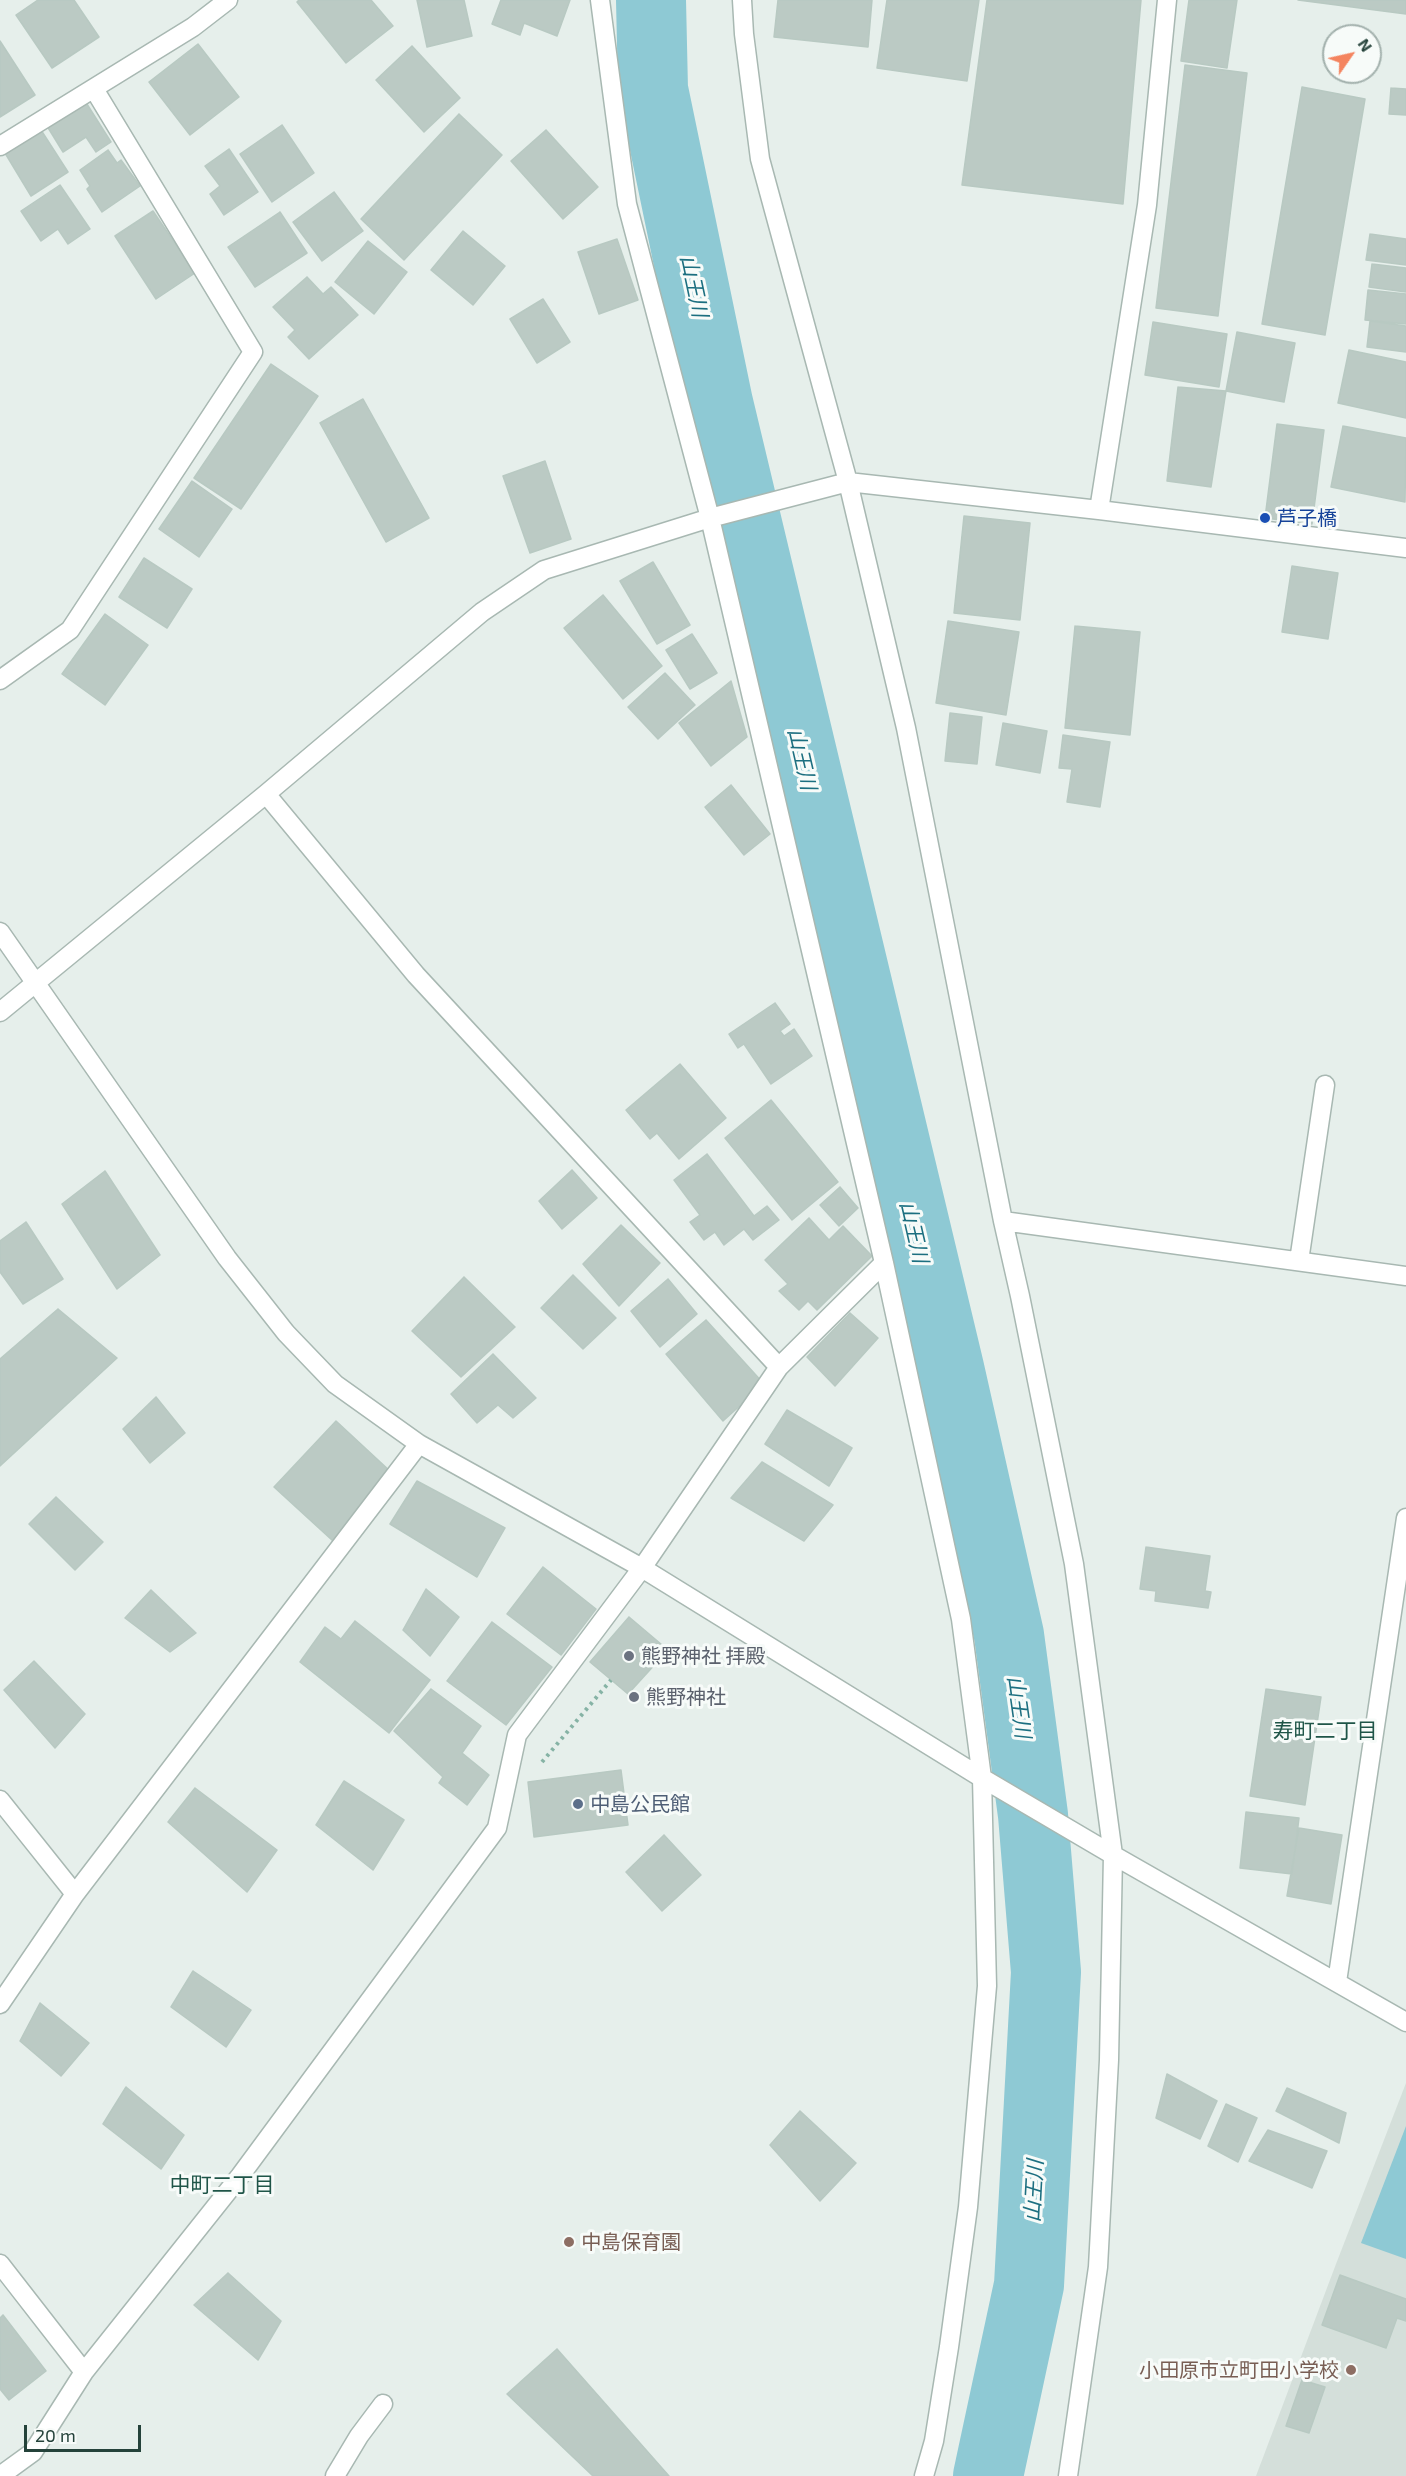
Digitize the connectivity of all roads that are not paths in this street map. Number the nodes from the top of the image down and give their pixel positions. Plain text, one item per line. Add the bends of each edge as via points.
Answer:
1 (228, 0) edge
2 (600, 0) edge
3 (742, 0) edge
4 (1167, 0) edge
5 (94, 89) junction
6 (0, 147) edge
7 (849, 482) junction
8 (1099, 510) junction
9 (710, 518) junction
10 (1406, 548) edge
11 (0, 680) edge
12 (266, 794) junction
13 (0, 932) edge
14 (36, 982) junction
15 (0, 1012) edge
16 (1325, 1085) dead end
17 (1003, 1221) junction
18 (1299, 1261) junction
19 (884, 1263) junction
20 (1406, 1276) edge
21 (779, 1367) junction
22 (419, 1444) junction
23 (1406, 1518) edge
24 (642, 1568) junction
25 (982, 1778) junction
26 (0, 1800) edge
27 (1113, 1855) junction
28 (75, 1894) junction
29 (1336, 1982) junction
30 (0, 2004) edge
31 (1406, 2022) edge
32 (0, 2264) edge
33 (84, 2372) junction
34 (383, 2404) dead end
35 (0, 2476) edge
36 (335, 2476) edge
37 (924, 2476) edge
38 (1068, 2476) edge

1 - 5 street via 194,27
2 - 9 street via 627,204
3 - 7 street via 760,159
4 - 8 street via 1147,205
5 - 6 street
5 - 11 street via 253,352 70,630
7 - 8 street
7 - 9 street
7 - 17 street via 906,728
8 - 10 street
9 - 12 street via 544,570 483,612
9 - 19 street
12 - 14 street
12 - 21 street via 416,975
13 - 14 street
14 - 15 street
14 - 22 street via 227,1258 286,1333 335,1384
16 - 18 street
17 - 18 street
17 - 27 street via 1074,1564
18 - 20 street
19 - 21 street
19 - 25 street via 962,1619
21 - 24 street
22 - 24 street
22 - 28 street
23 - 29 street
24 - 25 street
24 - 33 street via 517,1735 496,1828 240,2176
25 - 27 street
25 - 37 street via 987,1986 968,2207 934,2442
26 - 28 street
27 - 29 street
27 - 38 street via 1098,2267
28 - 30 street
29 - 31 street
32 - 33 street
33 - 35 street via 33,2452
34 - 36 street

